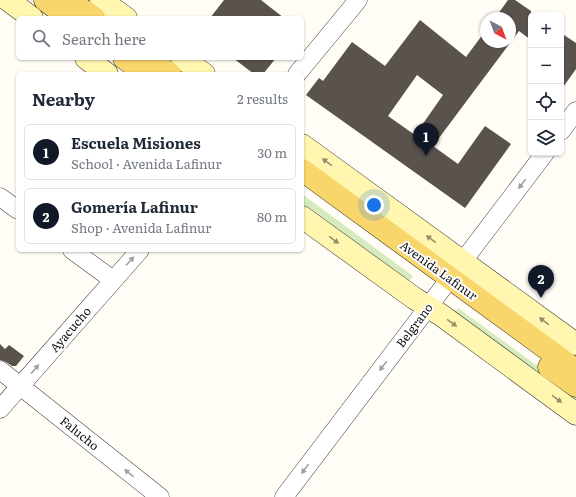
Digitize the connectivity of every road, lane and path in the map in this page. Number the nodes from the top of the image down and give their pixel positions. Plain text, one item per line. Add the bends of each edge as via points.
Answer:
1 (8, 0) edge
2 (45, 0) edge
3 (69, 0) edge
4 (101, 0) edge
5 (358, 0) edge
6 (29, 16) edge
7 (67, 16) edge
8 (91, 16) edge
9 (123, 16) edge
10 (89, 60) edge
11 (127, 60) edge
12 (151, 60) edge
13 (185, 60) edge
14 (104, 72) edge
15 (143, 72) edge
16 (167, 72) edge
17 (201, 72) edge
18 (299, 72) edge
19 (576, 111) edge
20 (564, 127) edge
21 (304, 146) edge
22 (543, 156) edge
23 (304, 171) edge
24 (304, 188) edge
25 (0, 197) edge
26 (16, 209) edge
27 (304, 218) edge
28 (75, 252) edge
29 (138, 252) edge
30 (452, 276) junction
31 (113, 280) junction
32 (428, 307) junction
33 (576, 344) edge
34 (0, 370) edge
35 (576, 370) edge
36 (21, 385) junction
37 (576, 386) edge
38 (0, 409) edge
39 (576, 414) edge
40 (160, 497) edge
41 (284, 497) edge

1 - 6 street
2 - 7 main road
3 - 8 main road
4 - 9 street
5 - 18 street
10 - 14 street
11 - 15 main road
12 - 16 main road
13 - 17 street
19 - 20 street
30 -> 21 street, Avenida Lafinur
22 -> 30 street, Belgrano
23 - 30 main road, Avenida Lafinur
24 - 30 main road, Avenida Lafinur
25 - 26 street
27 -> 32 street
28 - 31 street
31 -> 29 street, Ayacucho
30 - 32 street, Belgrano
33 -> 30 street, Avenida Lafinur
30 - 35 main road, Avenida Lafinur
30 - 37 main road, Avenida Lafinur
36 -> 31 street, Ayacucho
32 -> 39 street
32 -> 41 street, Belgrano
34 - 36 street, Falucho
36 - 38 street, Ayacucho
40 -> 36 street, Falucho

